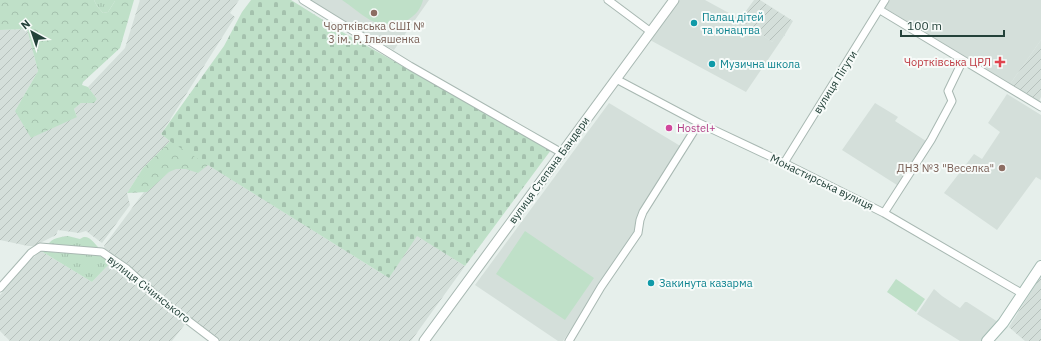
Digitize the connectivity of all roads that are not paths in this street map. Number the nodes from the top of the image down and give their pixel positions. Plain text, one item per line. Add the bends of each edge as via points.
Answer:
1 (303, 0) edge
2 (608, 0) edge
3 (674, 0) edge
4 (882, 3) edge
5 (650, 32) junction
6 (963, 60) junction
7 (616, 80) junction
8 (1041, 107) edge
9 (699, 123) junction
10 (562, 152) junction
11 (784, 163) junction
12 (884, 213) junction
13 (1041, 266) edge
14 (0, 288) edge
15 (1023, 294) junction
16 (214, 341) edge
17 (424, 341) edge
18 (569, 341) edge
19 (987, 341) edge

1 - 10 street via 410,66
2 - 5 street
3 - 5 street, вулиця Степана Бандери
4 - 6 street
4 - 11 street, вулиця Пігути
5 - 7 street, вулиця Степана Бандери
6 - 8 street
6 - 12 street via 948,91 952,101 931,140
7 - 9 street, Монастирська вулиця
7 - 10 street, вулиця Степана Бандери
9 - 11 street, Монастирська вулиця
9 - 18 street via 643,212 638,233 601,287
10 - 17 street, вулиця Степана Бандери
11 - 12 street, Монастирська вулиця
12 - 15 street, Монастирська вулиця
13 - 15 main road
14 - 16 street, вулиця Січинського via 31,253 40,248 102,252 127,269 161,300
15 - 19 main road

